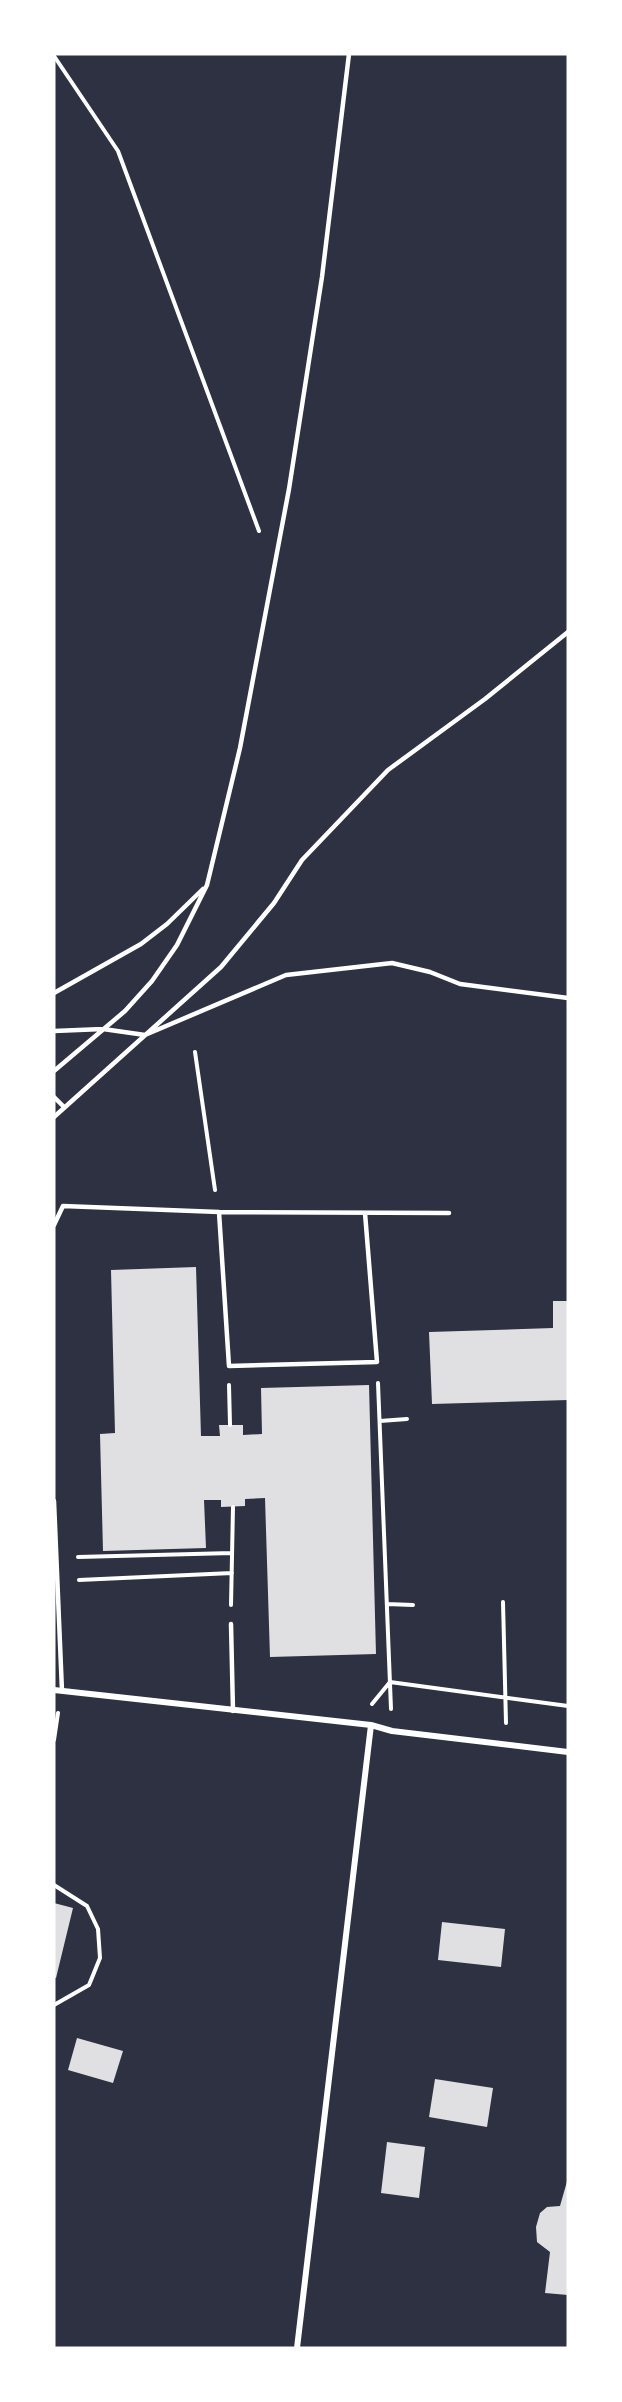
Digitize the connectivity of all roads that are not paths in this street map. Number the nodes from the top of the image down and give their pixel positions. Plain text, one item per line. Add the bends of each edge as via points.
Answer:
1 (349, 54) edge
2 (568, 632) edge
3 (207, 885) junction
4 (54, 993) edge
5 (568, 998) edge
6 (103, 1029) junction
7 (54, 1031) edge
8 (145, 1035) junction
9 (54, 1071) edge
10 (54, 1097) edge
11 (64, 1107) junction
12 (54, 1117) edge
13 (219, 1212) junction
14 (365, 1213) junction
15 (449, 1213) dead end
16 (54, 1225) edge
17 (54, 1501) edge
18 (231, 1624) road end
19 (54, 1690) edge
20 (62, 1691) junction
21 (233, 1711) junction
22 (371, 1725) junction
23 (568, 1752) edge
24 (297, 2348) edge

1 - 3 lane via 322,277 289,489 240,748
2 - 8 lane via 388,770 302,860 274,903 221,967
3 - 4 lane via 141,944
3 - 6 lane via 171,954 125,1011
5 - 8 lane via 460,984 392,963 286,975
6 - 7 lane
6 - 8 lane
6 - 9 lane
8 - 11 lane
10 - 11 lane
11 - 12 lane
13 - 14 lane
13 - 14 lane via 229,1366 377,1362
13 - 16 lane via 63,1206
14 - 15 lane
17 - 20 lane
18 - 21 lane
19 - 20 street
20 - 21 street
21 - 22 street
22 - 23 street via 392,1731
22 - 24 street

